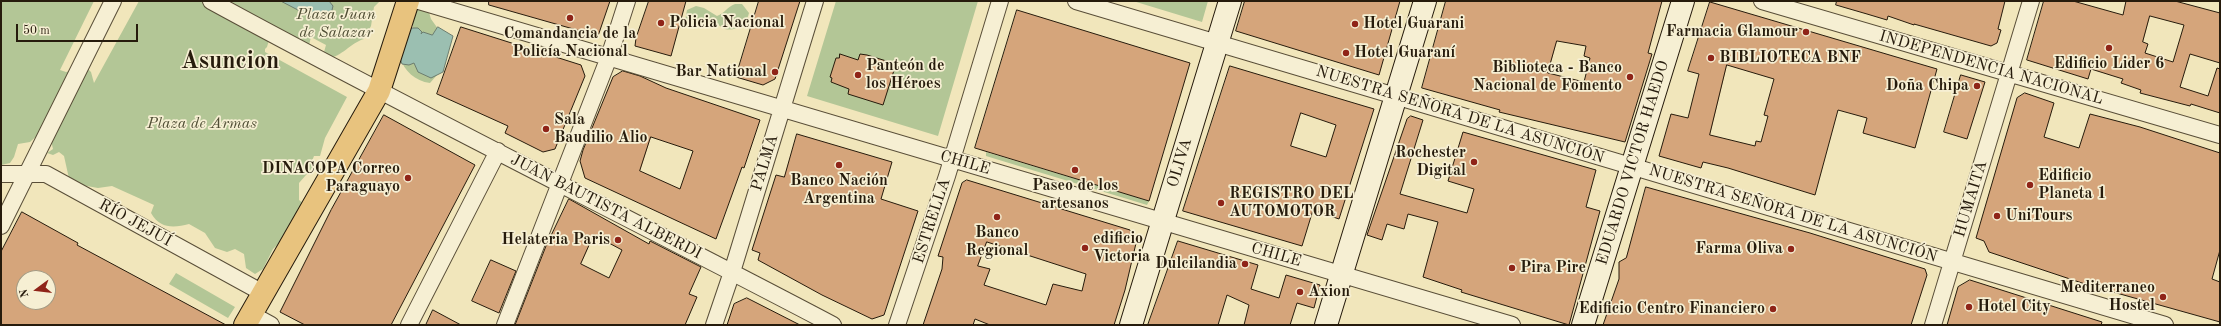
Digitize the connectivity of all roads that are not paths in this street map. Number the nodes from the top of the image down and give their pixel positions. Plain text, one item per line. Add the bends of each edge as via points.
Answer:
1 (113, 1) edge
2 (211, 1) edge
3 (408, 1) edge
4 (419, 1) edge
5 (627, 1) edge
6 (815, 1) edge
7 (1000, 1) edge
8 (1076, 1) edge
9 (1230, 1) edge
10 (1425, 1) edge
11 (1683, 1) edge
12 (1762, 1) edge
13 (2031, 1) edge
14 (1217, 43) junction
15 (609, 57) junction
16 (2009, 74) junction
17 (379, 91) junction
18 (1396, 96) junction
19 (782, 109) junction
20 (2220, 135) edge
21 (498, 151) junction
22 (952, 159) junction
23 (1632, 166) junction
24 (1, 174) edge
25 (25, 174) junction
26 (561, 183) junction
27 (1162, 221) junction
28 (1, 226) edge
29 (1952, 262) junction
30 (732, 272) junction
31 (1341, 274) junction
32 (263, 293) junction
33 (248, 319) edge
34 (271, 325) edge
35 (409, 325) edge
36 (504, 325) edge
37 (714, 325) edge
38 (833, 325) edge
39 (897, 325) edge
40 (1131, 325) edge
41 (1326, 325) edge
42 (1512, 325) edge
43 (1583, 325) edge
44 (1933, 325) edge
45 (2165, 325) edge

1 - 25 street
2 - 17 street, JUAN BAUTISTA ALBERDI
3 - 17 highway
4 - 15 street, CHILE
5 - 15 street
6 - 19 street, PALMA
7 - 22 street, ESTRELLA
8 - 14 street, NUESTRA SEÑORA DE LA ASUNCIÓN
9 - 14 street, OLIVA
10 - 18 street
11 - 23 street, EDUARDO VICTOR HAEDO
12 - 16 street, INDEPENDENCIA NACIONAL
13 - 16 street, HUMAITA
14 - 18 street, NUESTRA SEÑORA DE LA ASUNCIÓN
14 - 27 street, OLIVA
15 - 19 street, CHILE
15 - 26 street
16 - 20 street, INDEPENDENCIA NACIONAL
16 - 29 street, HUMAITA
17 - 21 street, JUAN BAUTISTA ALBERDI
17 - 32 highway
18 - 23 street, NUESTRA SEÑORA DE LA ASUNCIÓN
18 - 31 street
19 - 22 street, CHILE
19 - 30 street, PALMA
21 - 26 street, JUAN BAUTISTA ALBERDI
21 - 35 street
22 - 27 street, CHILE
22 - 39 street, ESTRELLA
23 - 29 street, NUESTRA SEÑORA DE LA ASUNCIÓN
23 - 43 street, EDUARDO VICTOR HAEDO
24 - 25 street, RÍO JEJUÍ
25 - 28 street
25 - 32 street, RÍO JEJUÍ via 46,174
26 - 30 street, JUAN BAUTISTA ALBERDI
26 - 36 street
27 - 31 street, CHILE
27 - 40 street, OLIVA
29 - 44 street, HUMAITA
29 - 45 street, NUESTRA SEÑORA DE LA ASUNCIÓN
30 - 37 street, PALMA
30 - 38 street, JUAN BAUTISTA ALBERDI
31 - 41 street
31 - 42 street, CHILE
32 - 33 highway
33 - 34 street

